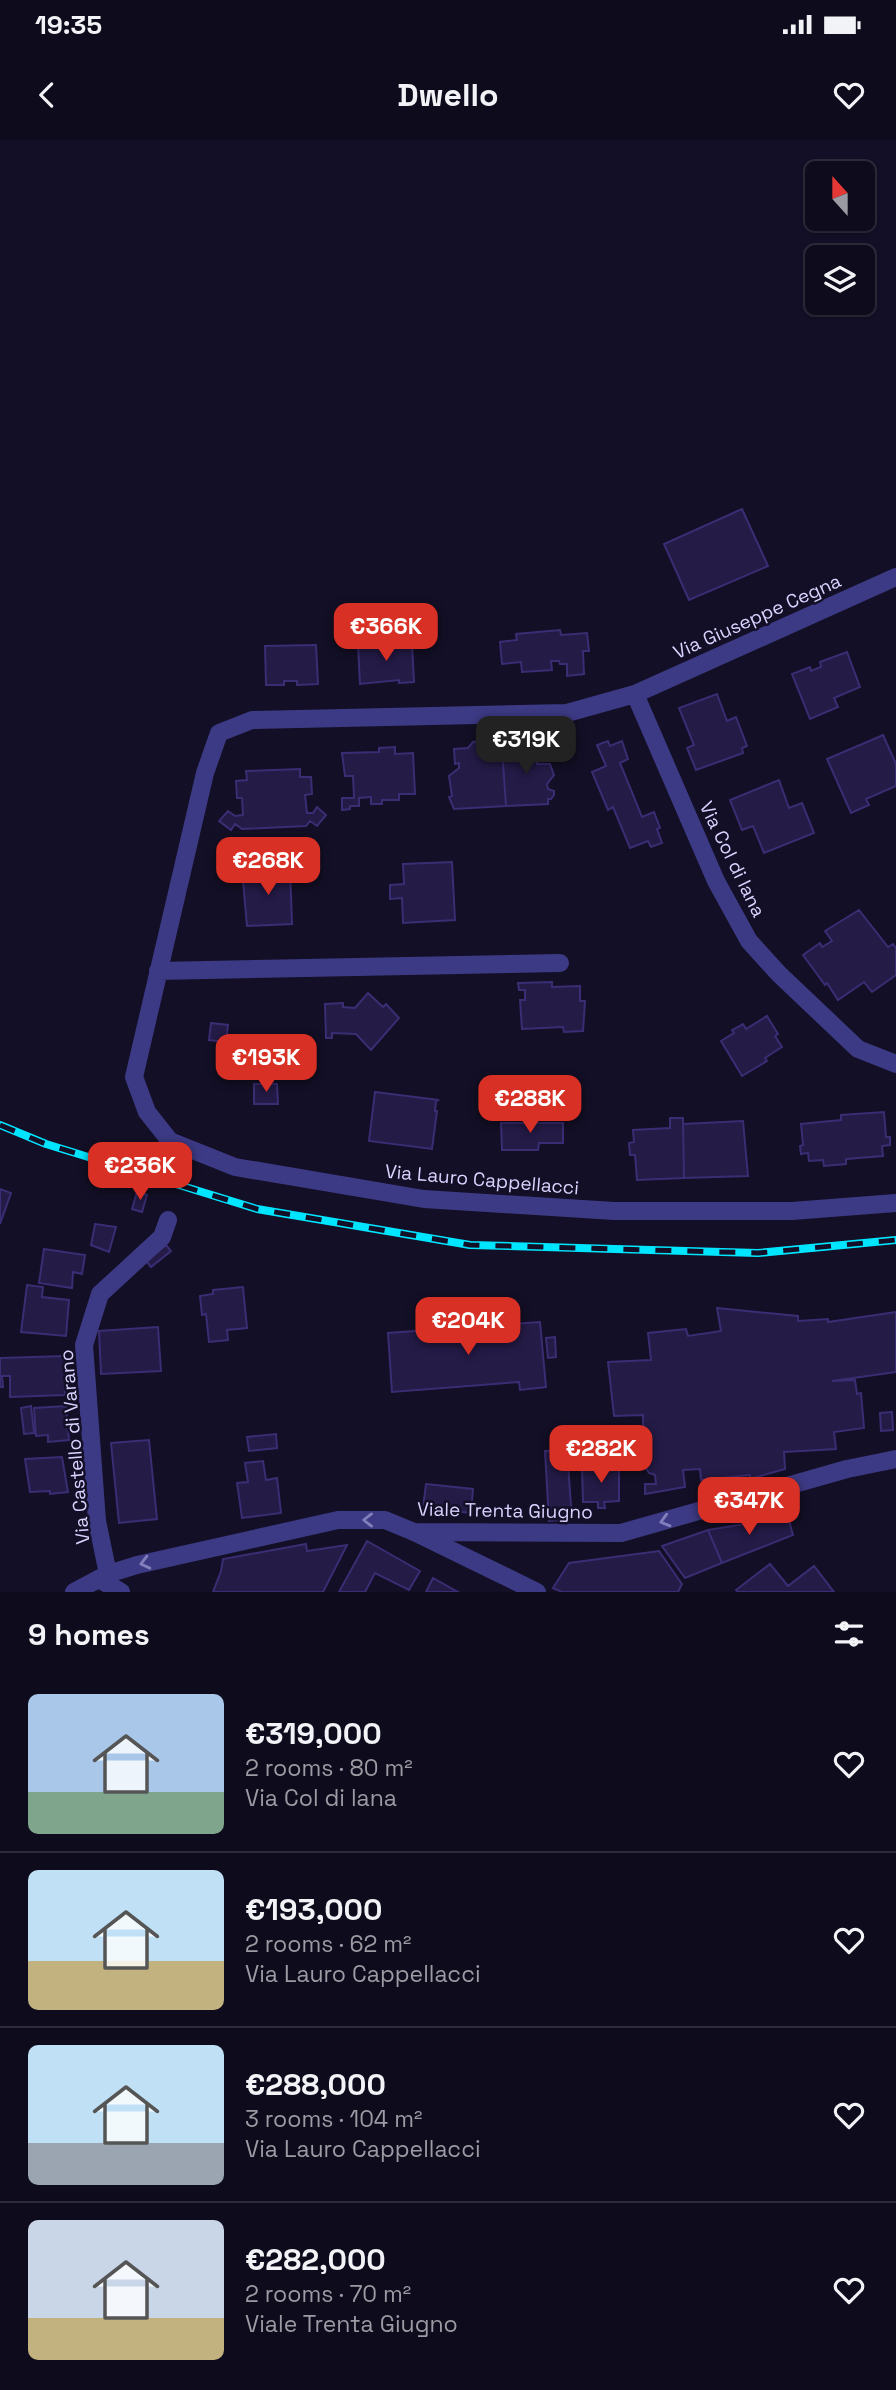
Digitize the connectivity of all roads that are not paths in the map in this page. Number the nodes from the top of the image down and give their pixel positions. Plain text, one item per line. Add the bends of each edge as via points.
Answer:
1 (896, 578) edge
2 (635, 694) junction
3 (560, 963) dead end
4 (158, 971) junction
5 (896, 1065) edge
6 (896, 1203) edge
7 (168, 1220) dead end
8 (896, 1459) edge
9 (414, 1532) junction
10 (104, 1577) junction
11 (508, 1586) edge
12 (74, 1592) edge
13 (121, 1592) edge
14 (537, 1592) edge

1 - 2 street, Via Giuseppe Cegna
2 - 4 street, Via Giuseppe Cegna via 567,713 252,720 219,733 205,773
2 - 5 street, Via Col di lana via 716,881 749,941 858,1049
3 - 4 street
4 - 6 street, Via Lauro Cappellacci via 134,1077 147,1112 170,1141 235,1167 424,1199 614,1211 792,1212
7 - 10 street, Via Castello di Varano via 162,1237 100,1294 83,1345
8 -> 9 street, Viale Trenta Giugno via 621,1533
9 -> 10 street, Viale Trenta Giugno via 385,1520 338,1520 137,1565
9 - 11 street
10 - 12 street, Viale Trenta Giugno
10 - 13 street
11 - 14 street

